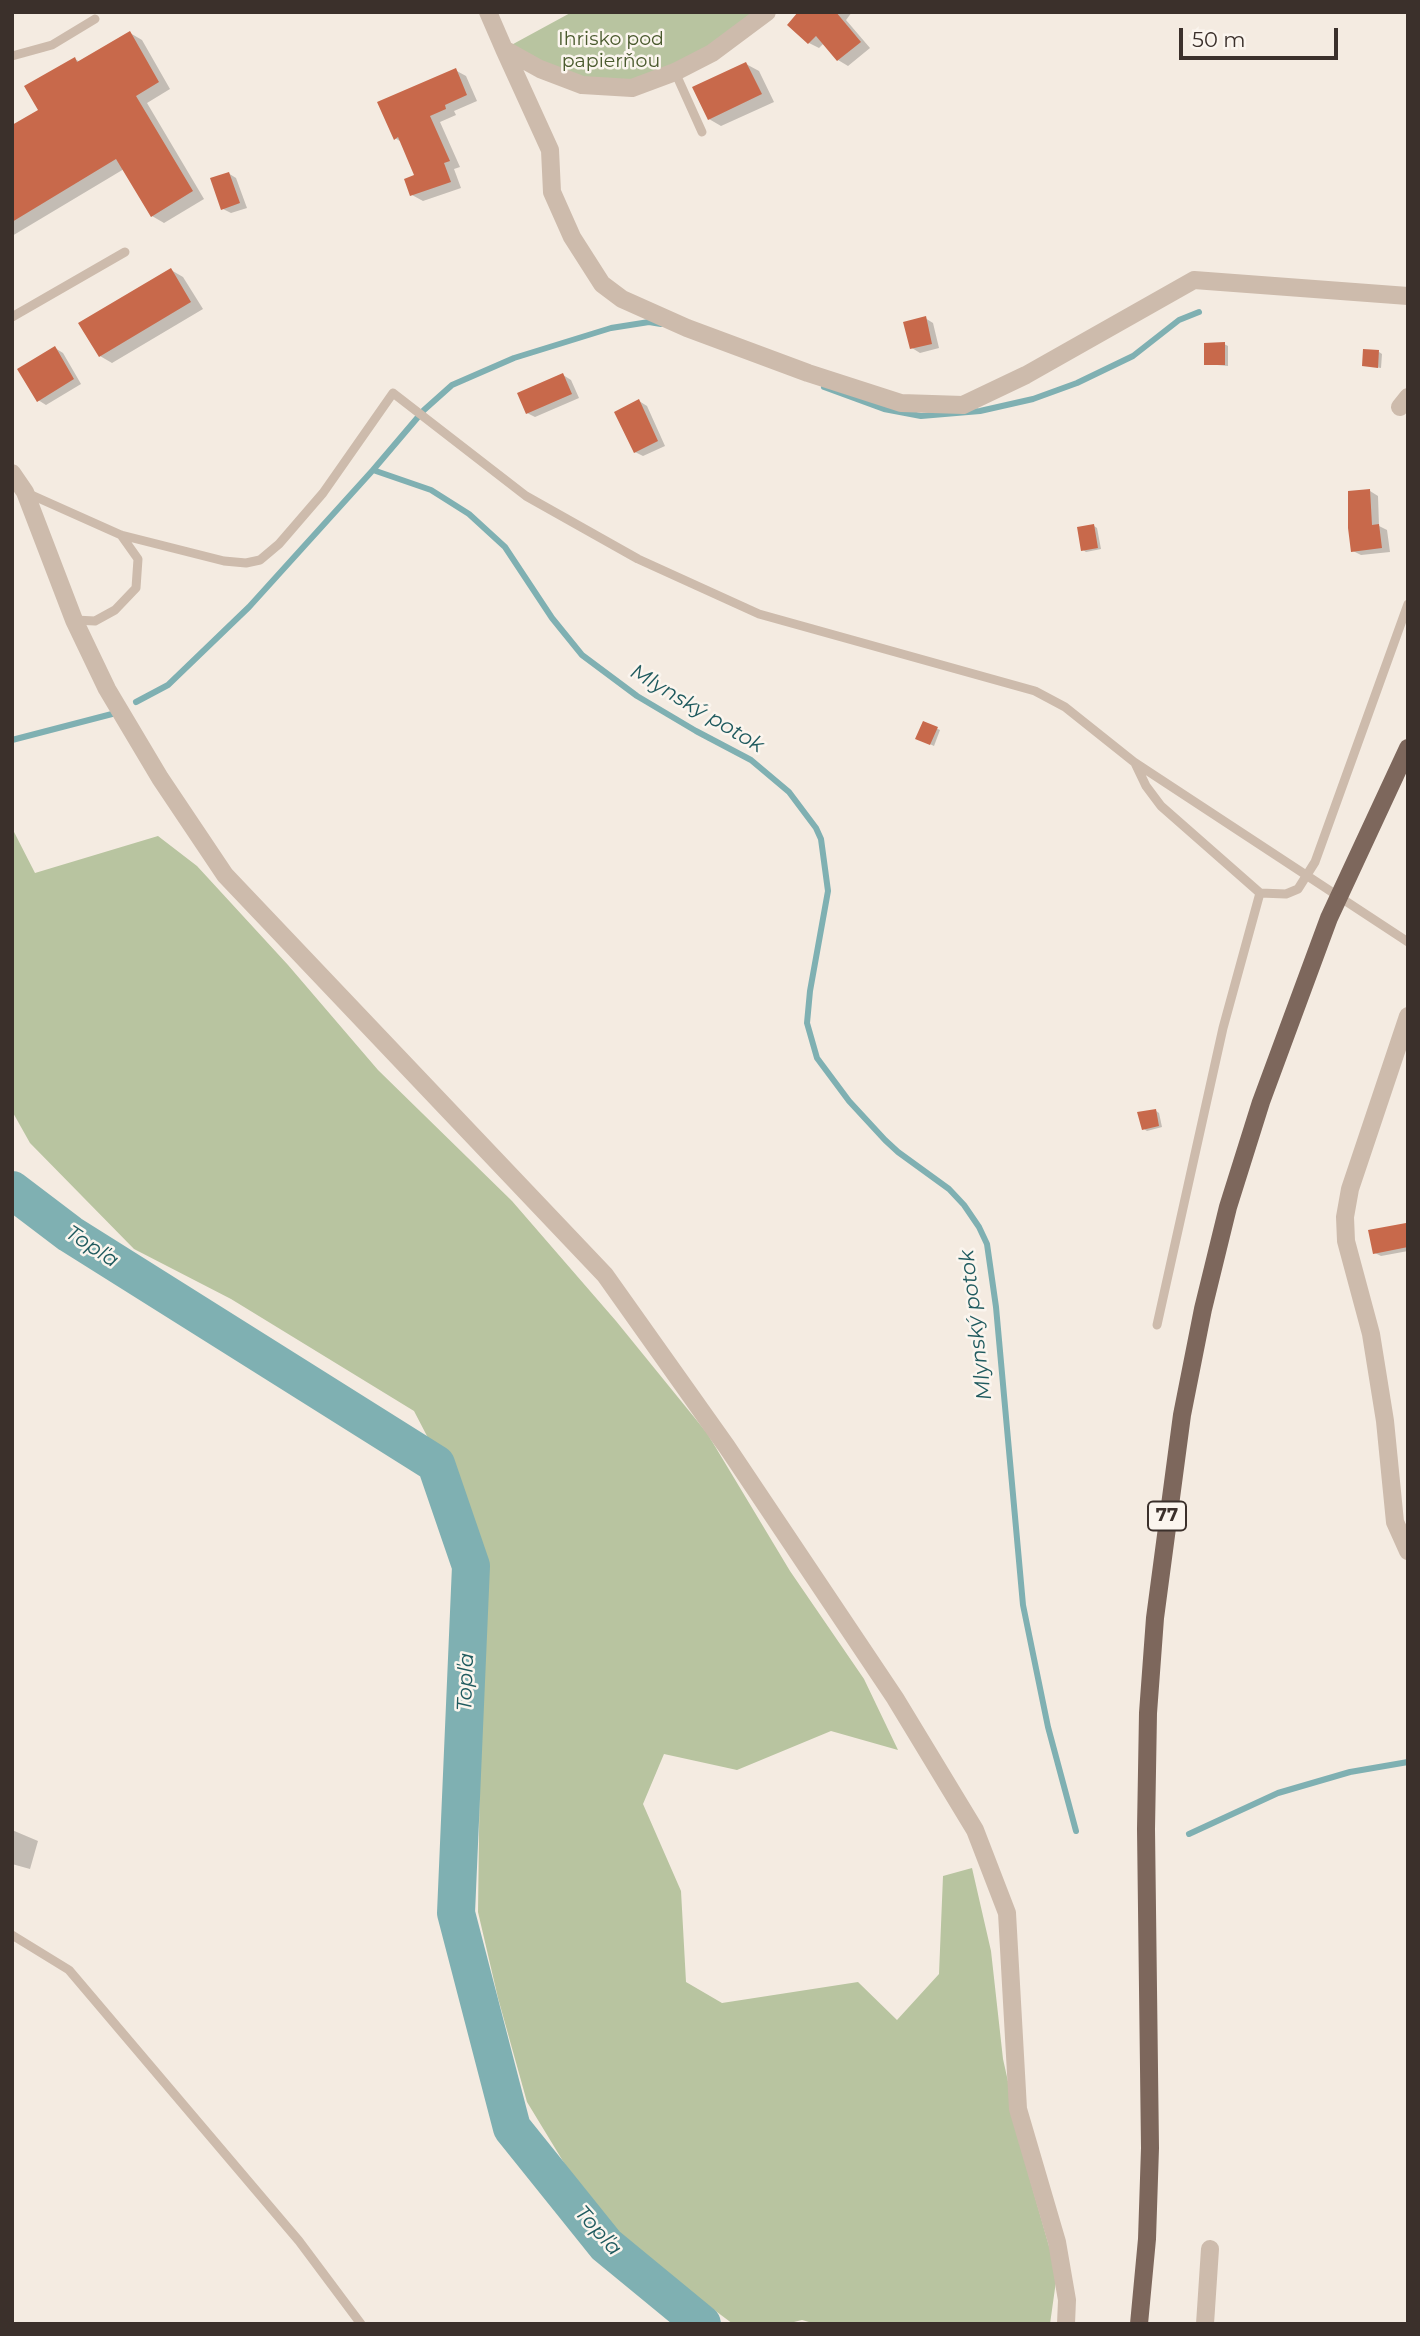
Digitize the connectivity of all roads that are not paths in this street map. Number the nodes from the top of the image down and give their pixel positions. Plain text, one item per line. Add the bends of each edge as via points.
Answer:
1 (488, 12) edge
2 (767, 12) edge
3 (95, 19) dead end
4 (504, 50) junction
5 (12, 56) edge
6 (675, 72) junction
7 (702, 132) dead end
8 (125, 252) dead end
9 (1408, 296) edge
10 (12, 317) edge
11 (12, 473) edge
12 (25, 492) junction
13 (121, 535) junction
14 (1408, 604) edge
15 (74, 620) junction
16 (1408, 748) edge
17 (1135, 762) junction
18 (1260, 893) junction
19 (1406, 941) edge
20 (1408, 1016) edge
21 (1157, 1325) dead end
22 (1408, 1550) edge
23 (12, 1935) edge
24 (1210, 2249) dead end
25 (361, 2324) edge
26 (1066, 2324) edge
27 (1139, 2324) edge
28 (1205, 2324) edge

1 - 4 street
2 - 6 street via 712,53
3 - 5 lane via 52,46
4 - 6 street via 582,85 632,88
4 - 9 street via 550,150 552,192 572,237 602,284 622,299 687,328 901,403 963,405 1026,375 1194,280
6 - 7 lane
8 - 10 lane
11 - 12 street
12 - 13 lane
12 - 15 street
13 - 15 lane via 138,559 136,588 115,611 95,621
13 - 17 lane via 225,561 260,560 323,493 393,393 526,496 638,559 759,614 1035,691 1065,707
14 - 18 lane via 1315,862 1298,889 1286,894
15 - 26 street via 125,720 225,875 605,1275 880,1675 975,1830 1007,1913 1018,2109 1058,2242
16 - 27 main road, 77 via 1329,918 1261,1102 1228,1207 1182,1415 1155,1618 1148,1713 1150,2148
17 - 18 lane via 1161,806
17 - 19 lane
18 - 21 lane via 1223,1028
20 - 22 street via 1350,1189 1345,1217 1346,1241 1374,1352 1395,1522
23 - 25 lane via 69,1970 299,2241
24 - 28 street

